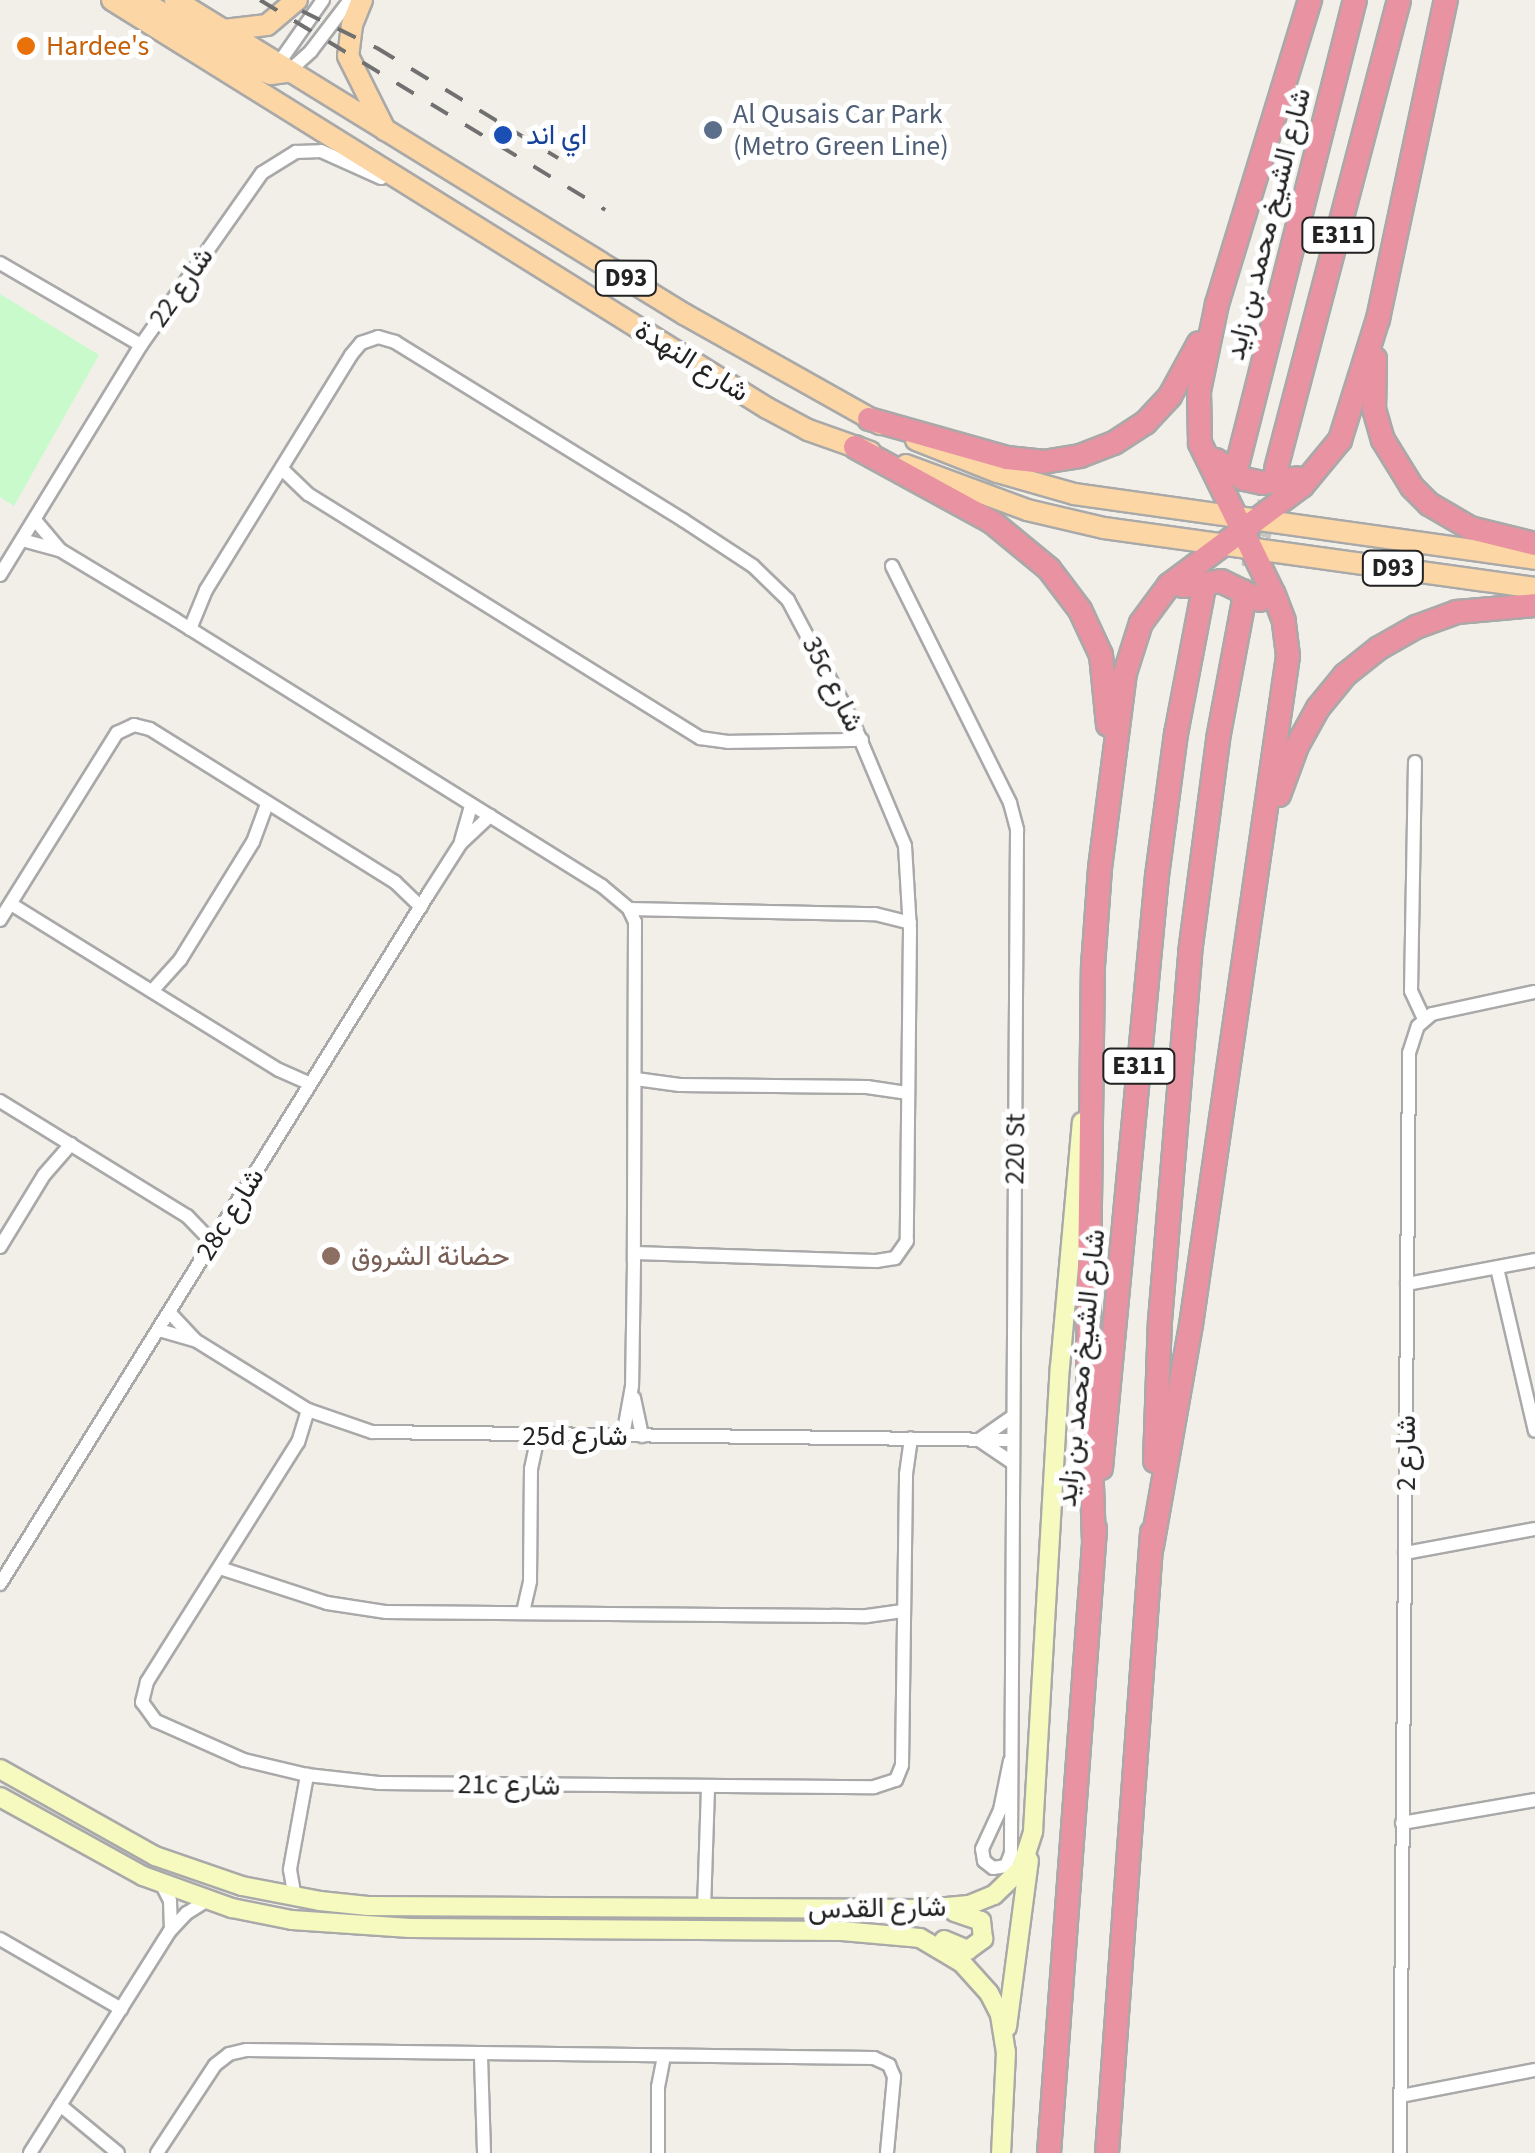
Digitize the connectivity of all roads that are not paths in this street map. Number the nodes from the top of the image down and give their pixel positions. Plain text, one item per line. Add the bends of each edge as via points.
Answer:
1 (112, 0) edge
2 (141, 0) edge
3 (175, 0) edge
4 (297, 0) edge
5 (323, 0) edge
6 (350, 0) edge
7 (362, 0) edge
8 (1310, 0) edge
9 (1355, 0) edge
10 (1400, 0) edge
11 (1446, 0) edge
12 (221, 30) junction
13 (274, 75) junction
14 (386, 132) junction
15 (443, 209) junction
16 (0, 263) edge
17 (1218, 304) junction
18 (1378, 319) junction
19 (138, 351) junction
20 (869, 419) junction
21 (1197, 420) junction
22 (855, 447) junction
23 (1332, 454) junction
24 (1238, 462) dead end
25 (1276, 470) dead end
26 (278, 476) junction
27 (35, 520) junction
28 (1245, 529) junction
29 (22, 540) junction
30 (1220, 544) junction
31 (1535, 544) edge
32 (60, 550) junction
33 (1535, 559) edge
34 (892, 566) dead end
35 (0, 575) edge
36 (1535, 588) edge
37 (206, 590) junction
38 (1203, 592) dead end
39 (1244, 600) tunnel mouth
40 (1153, 604) junction
41 (1535, 605) edge
42 (176, 620) junction
43 (190, 629) junction
44 (1285, 635) junction
45 (853, 722) junction
46 (822, 740) junction
47 (862, 740) junction
48 (1414, 762) dead end
49 (1109, 790) junction
50 (267, 804) junction
51 (472, 805) junction
52 (281, 812) junction
53 (490, 816) junction
54 (253, 842) junction
55 (461, 843) junction
56 (1258, 860) junction
57 (395, 882) junction
58 (429, 893) junction
59 (10, 904) junction
60 (910, 904) junction
61 (420, 907) junction
62 (628, 910) junction
63 (875, 914) junction
64 (0, 920) edge
65 (910, 924) junction
66 (1535, 992) edge
67 (158, 995) junction
68 (1424, 1019) junction
69 (1090, 1063) junction
70 (636, 1085) junction
71 (907, 1086) junction
72 (307, 1088) junction
73 (0, 1101) edge
74 (65, 1141) junction
75 (187, 1216) junction
76 (222, 1228) junction
77 (213, 1242) junction
78 (0, 1246) edge
79 (634, 1258) junction
80 (1535, 1260) edge
81 (1502, 1267) junction
82 (1407, 1280) junction
83 (170, 1313) junction
84 (159, 1330) junction
85 (194, 1340) junction
86 (632, 1386) junction
87 (308, 1410) junction
88 (324, 1418) junction
89 (1010, 1418) junction
90 (1535, 1430) edge
91 (522, 1436) junction
92 (623, 1436) junction
93 (642, 1436) junction
94 (538, 1437) junction
95 (905, 1438) junction
96 (978, 1440) junction
97 (1011, 1440) junction
98 (298, 1442) junction
99 (1010, 1461) junction
100 (531, 1469) junction
101 (1535, 1529) edge
102 (1094, 1542) junction
103 (1152, 1546) junction
104 (1405, 1548) junction
105 (229, 1554) junction
106 (220, 1568) junction
107 (530, 1581) junction
108 (259, 1582) junction
109 (0, 1584) edge
110 (522, 1612) junction
111 (538, 1612) junction
112 (903, 1617) junction
113 (1010, 1761) junction
114 (0, 1770) edge
115 (307, 1775) junction
116 (708, 1787) junction
117 (0, 1797) edge
118 (1535, 1800) edge
119 (1402, 1818) junction
120 (1030, 1851) junction
121 (161, 1884) junction
122 (295, 1898) junction
123 (208, 1900) junction
124 (368, 1906) junction
125 (704, 1909) junction
126 (924, 1909) junction
127 (254, 1913) junction
128 (842, 1930) junction
129 (170, 1931) junction
130 (0, 1939) edge
131 (124, 2003) junction
132 (1006, 2052) junction
133 (485, 2057) junction
134 (658, 2057) junction
135 (1535, 2070) edge
136 (1401, 2091) junction
137 (57, 2110) junction
138 (167, 2148) edge
139 (30, 2153) edge
140 (118, 2153) edge
141 (157, 2153) edge
142 (484, 2153) edge
143 (658, 2153) edge
144 (887, 2153) edge
145 (1001, 2153) edge
146 (1048, 2153) edge
147 (1107, 2153) edge
148 (1400, 2153) edge

1 - 13 main road, شارع النهدة / D93
2 - 13 main road
3 - 12 main road, شارع النهدة / D93
4 - 12 main road via 267,26
5 - 13 street
6 - 13 street via 312,51
7 - 14 main road via 348,56
8 - 17 highway
9 - 24 highway, شارع الشيخ محمد بن زايد / E311
10 - 25 highway, E311
11 - 18 highway
12 - 13 main road, شارع النهدة / D93
13 - 14 main road, شارع النهدة / D93
13 - 15 main road, شارع النهدة / D93
14 - 20 main road, شارع النهدة / D93
15 - 19 street, شارع 22 via 334,154 296,152 262,173
15 - 22 main road, شارع النهدة / D93 via 788,420
16 - 19 street
17 - 20 highway via 1170,396 1145,423 1080,456 1044,462 1007,458
17 - 21 highway
18 - 23 highway
18 - 31 highway via 1374,409 1398,468 1448,517
19 - 27 street, شارع 22
20 - 28 main road, شارع النهدة / D93 via 1038,485
21 - 23 highway via 1213,457 1244,479 1301,477
21 - 28 highway via 1208,468
22 - 30 main road, شارع النهدة / D93 via 1027,510
22 - 49 highway via 1012,536 1065,588 1100,655
23 - 28 highway
26 - 37 street
26 - 45 street, 35c شارع via 350,354 368,338 395,342 762,573 798,617
26 - 46 street via 700,738
27 - 29 street, شارع 22
27 - 32 street
28 - 30 highway
28 - 33 main road, D93
28 - 36 main road, D93
28 - 44 highway
29 - 32 street
29 - 35 street, شارع 22
30 - 40 highway
32 - 42 street
34 - 89 street, 220 St via 1016,823
37 - 42 street
37 - 43 street
38 - 102 highway, شارع الشيخ محمد بن زايد / E311 via 1157,876
39 - 103 highway, E311 via 1190,953 1160,1322
40 - 44 highway via 1192,583 1234,584 1259,598
40 - 49 highway via 1129,655
41 - 56 highway via 1457,612 1416,626 1346,675 1297,746
42 - 43 street
43 - 51 street
44 - 56 highway via 1287,674
45 - 46 street
45 - 47 street, 35c شارع
46 - 47 street
47 - 60 street, 35c شارع via 901,831
48 - 68 street via 1411,991
49 - 69 highway
50 - 52 street
50 - 54 street
50 - 59 street via 145,727 120,729
51 - 53 street
51 - 55 street, 28c شارع
52 - 54 street
52 - 57 street
53 - 55 street, 28c شارع
53 - 62 street
54 - 67 street
55 - 58 street, 28c شارع
56 - 103 highway
57 - 58 street
57 - 61 street
58 - 61 street, 28c شارع
59 - 64 street
59 - 67 street
60 - 63 street
60 - 65 street, 35c شارع
61 - 72 street, 28c شارع
62 - 63 street
62 - 70 street
63 - 65 street
65 - 71 street, 35c شارع
66 - 68 street
67 - 72 street
68 - 82 street, شارع 2 via 1409,1053
69 - 102 highway
69 - 120 main road via 1068,1256
70 - 71 street
70 - 79 street
71 - 79 street, 35c شارع via 908,1233 906,1248 895,1258
72 - 76 street, 28c شارع
73 - 74 street
74 - 75 street
74 - 78 street
75 - 76 street
75 - 77 street
76 - 77 street, 28c شارع
77 - 83 street, 28c شارع
79 - 86 street
80 - 81 street
81 - 82 street
81 - 90 street
82 - 104 street, شارع 2
83 - 84 street, 28c شارع
83 - 85 street, 25d شارع
84 - 85 street, 25d شارع
84 - 109 street, 28c شارع
85 - 87 street, 25d شارع
86 - 92 street
86 - 93 street
87 - 88 street, 25d شارع
87 - 98 street
88 - 91 street, 25d شارع via 388,1434
88 - 98 street
89 - 96 street
89 - 97 street, 220 St
91 - 94 street, 25d شارع
91 - 100 street
92 - 93 street, 25d شارع
92 - 94 street, 25d شارع
93 - 95 street, 25d شارع
94 - 100 street
95 - 96 street, 25d شارع
95 - 112 street
96 - 97 street, 25d شارع
96 - 99 street
97 - 99 street, 220 St
98 - 105 street
99 - 113 street, 220 St
100 - 107 street
101 - 104 street
102 - 146 highway, شارع الشيخ محمد بن زايد / E311
103 - 147 highway, E311
104 - 119 street, شارع 2
105 - 106 street
105 - 108 street
106 - 108 street
106 - 115 street, 21c شارع via 146,1682 142,1702 156,1721 201,1744
107 - 110 street
107 - 111 street
108 - 110 street via 357,1608
110 - 111 street
111 - 112 street
112 - 116 street, 21c شارع via 902,1765 896,1780 874,1788
113 - 113 street, 220 St via 1000,1810 982,1849 993,1868 1006,1866 1011,1853
114 - 122 main road, شارع القدس via 155,1856
115 - 116 street, 21c شارع via 394,1784
115 - 122 street via 290,1870
116 - 125 street
117 - 121 main road, شارع القدس
118 - 119 street
119 - 136 street, شارع 2
120 - 126 main road, شارع القدس via 994,1895
120 - 132 main road
121 - 123 main road, شارع القدس
121 - 129 street via 170,1901
122 - 124 main road, شارع القدس
123 - 127 main road, شارع القدس
123 - 129 street
124 - 125 main road, شارع القدس
124 - 127 main road via 364,1920
125 - 126 main road, شارع القدس
126 - 128 main road via 976,1917 984,1939 968,1950 908,1929
127 - 128 main road, شارع القدس via 381,1928
128 - 132 main road, شارع القدس via 909,1935 949,1953 995,2004
129 - 131 street
130 - 131 street
131 - 137 street
132 - 145 main road, شارع القدس
133 - 134 street
133 - 138 street via 229,2054 215,2065
133 - 142 street
134 - 143 street
134 - 144 street via 883,2060 894,2077
135 - 136 street
136 - 148 street, شارع 2
137 - 139 street
137 - 140 street
138 - 141 street

